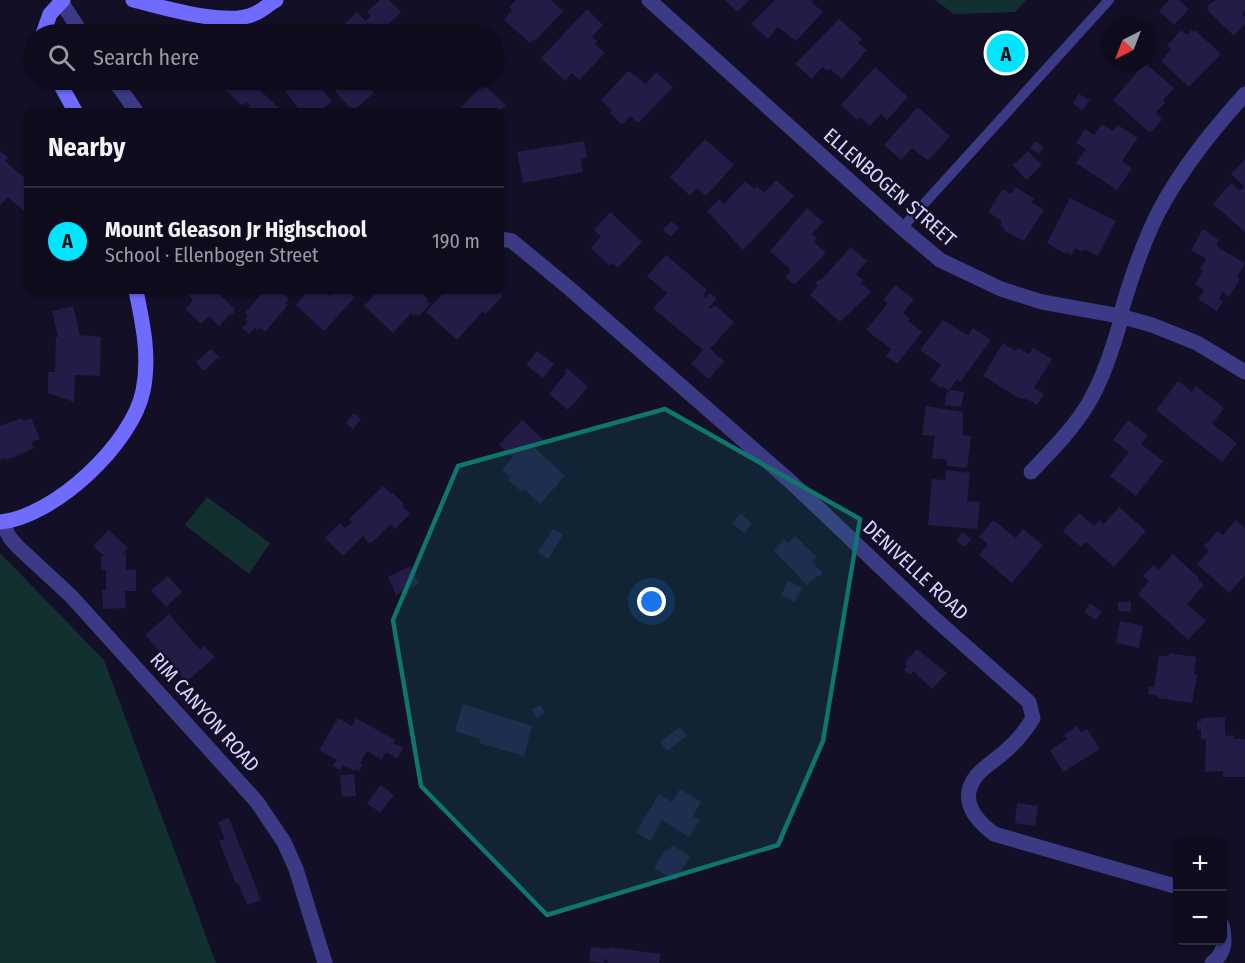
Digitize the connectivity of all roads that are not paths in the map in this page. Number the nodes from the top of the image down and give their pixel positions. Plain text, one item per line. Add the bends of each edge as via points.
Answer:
1 (61, 0) edge
2 (133, 0) edge
3 (276, 0) edge
4 (649, 0) edge
5 (1109, 0) edge
6 (47, 24) edge
7 (76, 24) edge
8 (63, 90) edge
9 (121, 90) edge
10 (1245, 94) edge
11 (73, 108) edge
12 (134, 108) edge
13 (902, 228) junction
14 (504, 240) edge
15 (137, 294) edge
16 (1121, 317) junction
17 (1245, 372) edge
18 (1031, 472) dead end
19 (1, 522) edge
20 (1173, 886) edge
21 (1225, 945) edge
22 (325, 963) edge
23 (1212, 963) edge

1 - 6 street
1 - 7 street
2 - 3 street via 228,18 256,14
4 - 13 street, ELLENBOGEN STREET
5 - 13 lane
8 - 11 street
9 - 12 street
10 - 16 street via 1206,139 1157,214
13 - 16 street, ELLENBOGEN STREET via 940,260 1001,289 1042,302
14 - 20 street, DENIVELLE ROAD via 512,241 569,288 791,482 1029,702 1033,718 1024,732 970,786 969,806 979,823 994,834
15 - 19 street via 147,354 142,393 133,415 101,461 75,486 27,515
16 - 17 street, ELLENBOGEN STREET via 1197,343
16 - 18 street via 1103,374 1088,405
19 - 22 street, RIM CANYON ROAD via 18,547 78,603 257,802 284,842 296,869
21 - 23 street

